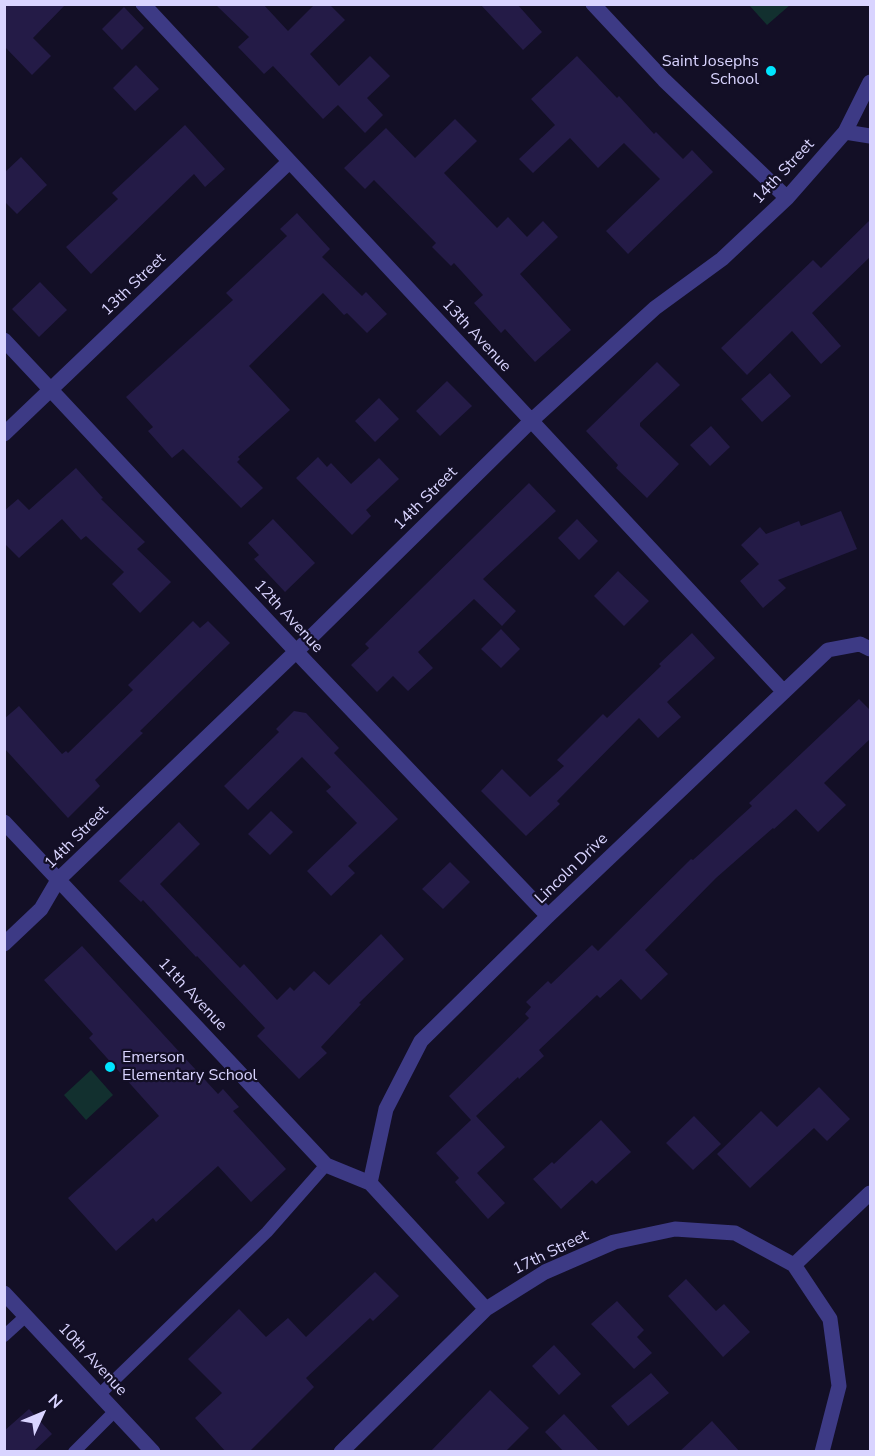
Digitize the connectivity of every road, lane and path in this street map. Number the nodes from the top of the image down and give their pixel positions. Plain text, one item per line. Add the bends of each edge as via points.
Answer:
1 (143, 4) edge
2 (593, 4) edge
3 (870, 82) edge
4 (846, 132) junction
5 (870, 136) edge
6 (289, 162) junction
7 (787, 198) junction
8 (4, 340) edge
9 (51, 390) junction
10 (531, 421) junction
11 (4, 434) edge
12 (870, 649) edge
13 (296, 652) junction
14 (784, 692) junction
15 (4, 822) edge
16 (58, 880) junction
17 (548, 916) junction
18 (4, 944) edge
19 (326, 1165) junction
20 (370, 1183) junction
21 (870, 1193) edge
22 (794, 1265) junction
23 (4, 1293) edge
24 (486, 1309) junction
25 (26, 1316) junction
26 (4, 1336) edge
27 (100, 1394) junction
28 (115, 1411) junction
29 (74, 1452) edge
30 (153, 1452) edge
31 (341, 1452) edge
32 (822, 1452) edge

1 - 6 street, 13th Avenue
2 - 7 street via 664,81
3 - 4 street, 14th Street
4 - 5 street
4 - 7 street, 14th Street
6 - 9 street, 13th Street
6 - 10 street, 13th Avenue
7 - 10 street, 14th Street via 722,259 655,308
8 - 9 street, 12th Avenue
9 - 11 street, 13th Street
9 - 13 street, 12th Avenue
10 - 13 street, 14th Street
10 - 14 street, 13th Avenue
12 - 14 street, Lincoln Drive via 860,645 828,650
13 - 16 street, 14th Street
13 - 17 street, 12th Avenue
14 - 17 street, Lincoln Drive
15 - 16 street, 11th Avenue
16 - 18 street, 14th Street via 41,909
16 - 19 street, 11th Avenue
17 - 20 street, Lincoln Drive via 421,1041 386,1109
19 - 20 street, 11th Avenue
19 - 27 lane via 267,1232
20 - 24 street, 11th Avenue
21 - 22 street
22 - 24 street, 17th Street via 735,1233 675,1229 614,1242 545,1272
22 - 32 street via 830,1319 839,1386
23 - 25 street, 10th Avenue
24 - 31 street, 17th Street
25 - 26 lane
25 - 27 street, 10th Avenue
27 - 28 street, 10th Avenue
28 - 29 lane
28 - 30 street, 10th Avenue

